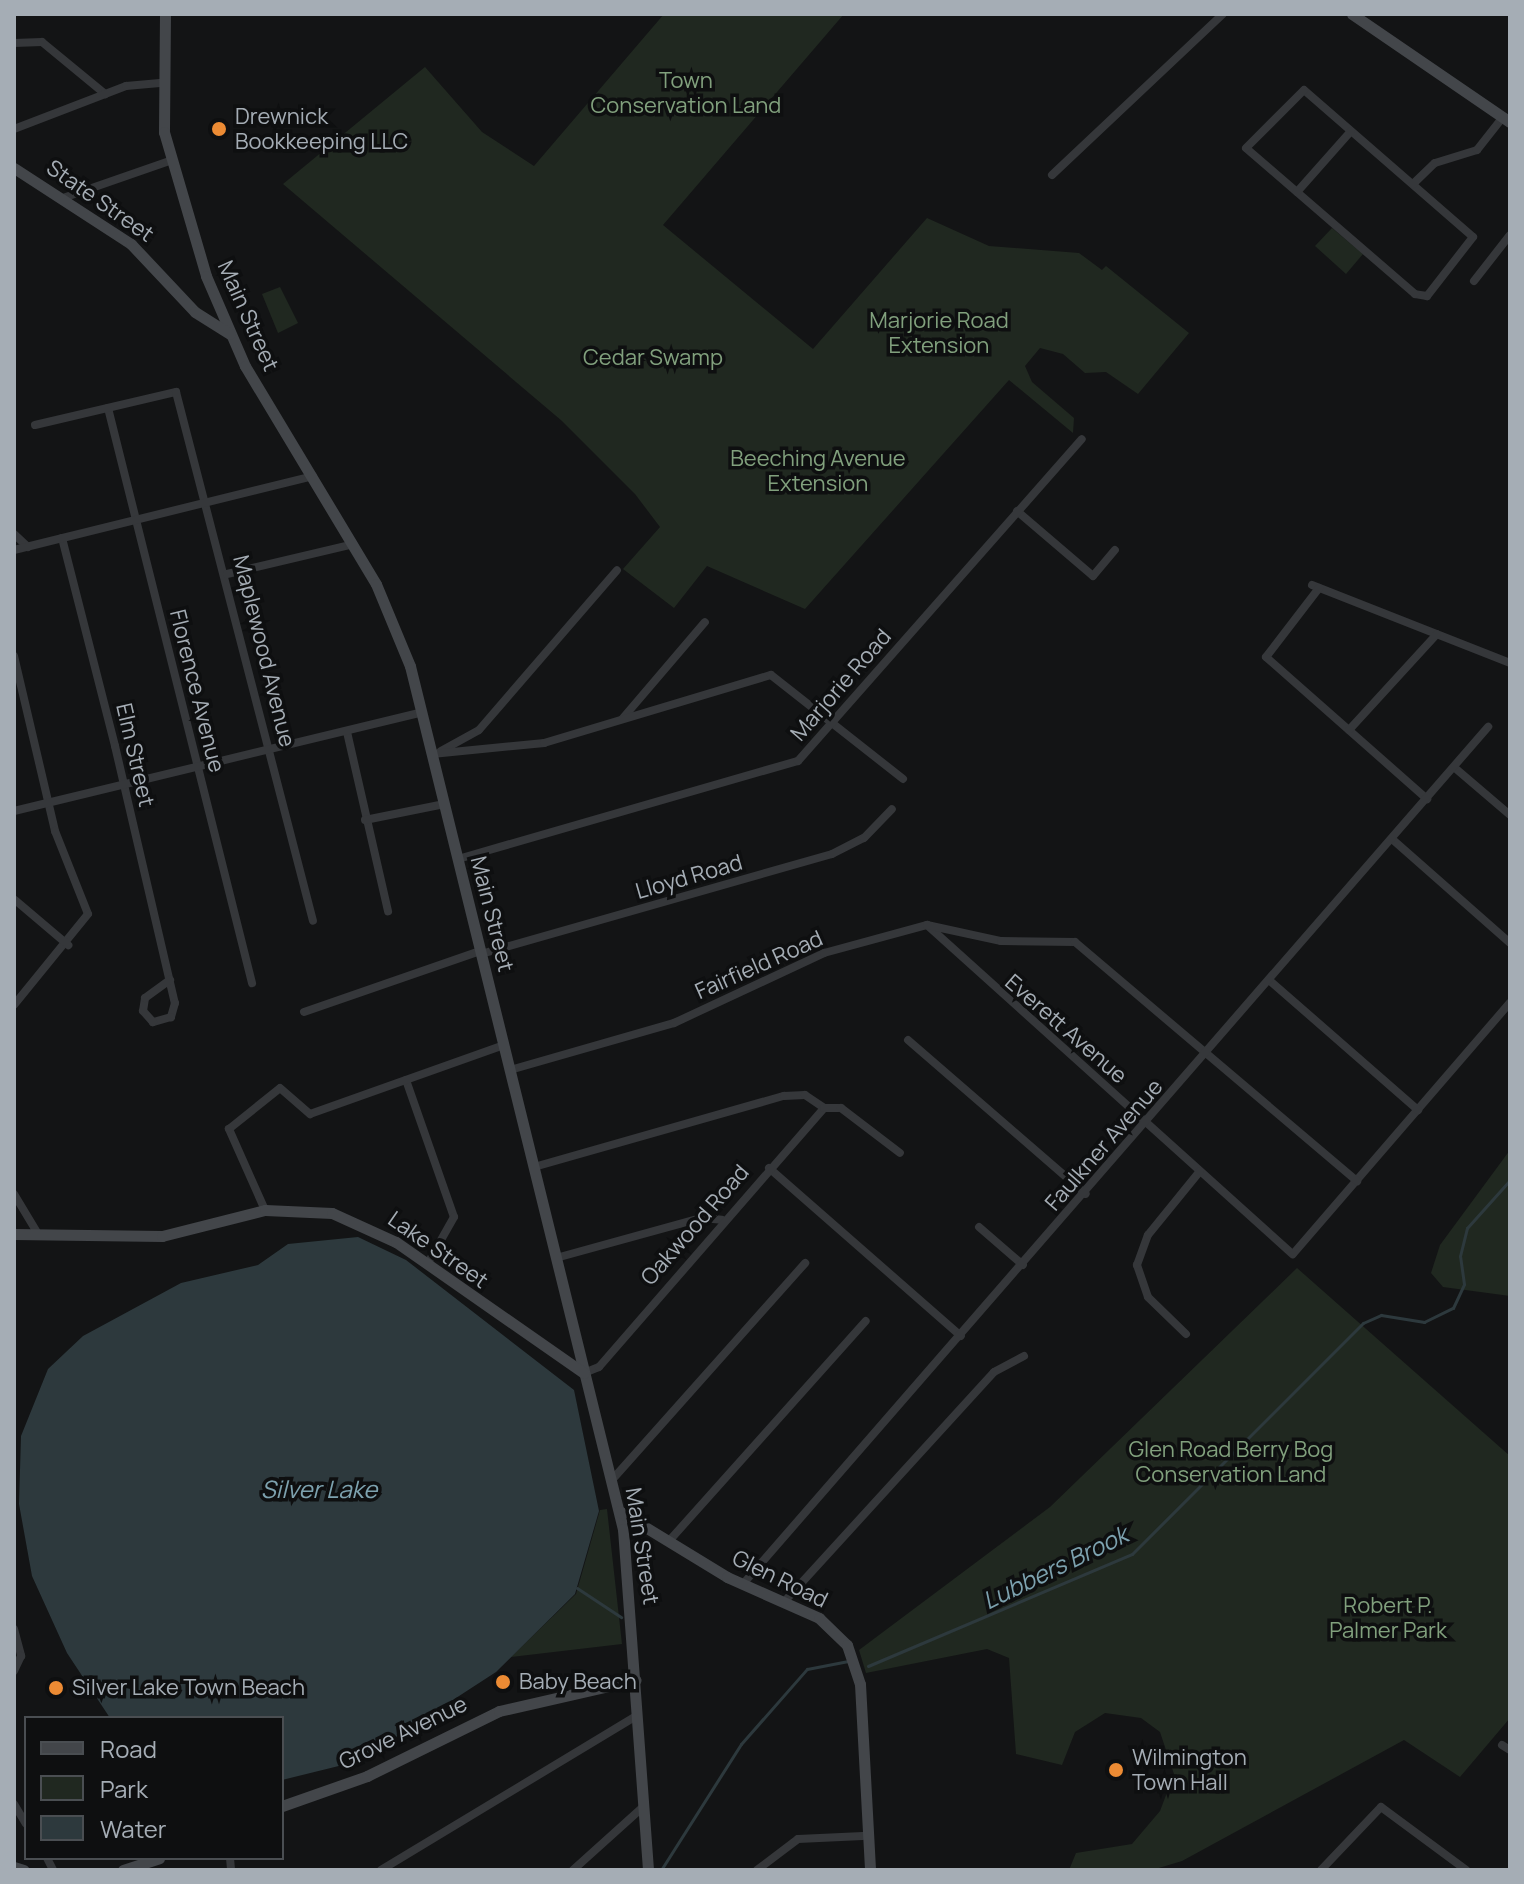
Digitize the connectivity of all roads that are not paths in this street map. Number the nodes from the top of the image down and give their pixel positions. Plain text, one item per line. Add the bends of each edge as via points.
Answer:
1 (165, 14) edge
2 (1223, 14) edge
3 (1352, 14) edge
4 (14, 43) edge
5 (160, 83) junction
6 (105, 94) junction
7 (1506, 119) edge
8 (14, 129) edge
9 (1351, 131) junction
10 (169, 161) junction
11 (14, 168) edge
12 (1052, 175) dead end
13 (1413, 184) junction
14 (1297, 192) junction
15 (63, 198) junction
16 (1510, 235) edge
17 (1474, 281) dead end
18 (230, 334) junction
19 (108, 408) junction
20 (35, 425) dead end
21 (1082, 439) dead end
22 (313, 476) junction
23 (208, 502) junction
24 (1017, 511) junction
25 (135, 520) junction
26 (14, 534) edge
27 (62, 538) junction
28 (354, 544) junction
29 (28, 547) junction
30 (14, 550) edge
31 (1115, 550) dead end
32 (617, 570) dead end
33 (227, 574) junction
34 (705, 622) dead end
35 (1437, 634) junction
36 (14, 660) edge
37 (1510, 663) edge
38 (422, 712) junction
39 (623, 719) junction
40 (833, 719) junction
41 (1488, 727) dead end
42 (1349, 730) junction
43 (347, 732) junction
44 (270, 749) junction
45 (432, 754) junction
46 (196, 767) junction
47 (1455, 768) junction
48 (903, 779) dead end
49 (123, 785) junction
50 (1427, 799) junction
51 (49, 803) junction
52 (444, 804) junction
53 (892, 809) dead end
54 (14, 811) edge
55 (1510, 815) edge
56 (365, 820) junction
57 (1392, 839) junction
58 (458, 859) junction
59 (15, 900) edge
60 (388, 911) dead end
61 (313, 921) dead end
62 (927, 925) junction
63 (1510, 943) edge
64 (68, 945) junction
65 (481, 952) junction
66 (170, 980) junction
67 (1269, 980) junction
68 (252, 983) dead end
69 (1510, 1003) edge
70 (14, 1005) edge
71 (304, 1012) dead end
72 (908, 1040) dead end
73 (504, 1045) junction
74 (1208, 1053) junction
75 (510, 1070) junction
76 (406, 1080) junction
77 (824, 1108) junction
78 (1418, 1110) junction
79 (1146, 1124) junction
80 (900, 1153) dead end
81 (534, 1167) junction
82 (769, 1168) junction
83 (1200, 1171) junction
84 (1357, 1181) junction
85 (14, 1194) edge
86 (1086, 1194) junction
87 (265, 1210) junction
88 (722, 1220) junction
89 (979, 1227) dead end
90 (14, 1234) edge
91 (38, 1234) junction
92 (556, 1258) junction
93 (428, 1263) junction
94 (805, 1263) dead end
95 (1023, 1265) junction
96 (866, 1321) dead end
97 (1186, 1334) dead end
98 (961, 1336) junction
99 (1024, 1356) dead end
100 (584, 1373) junction
101 (611, 1481) junction
102 (619, 1511) junction
103 (669, 1541) junction
104 (743, 1584) junction
105 (784, 1602) junction
106 (14, 1629) edge
107 (14, 1671) edge
108 (636, 1680) junction
109 (638, 1715) junction
110 (284, 1805) edge
111 (644, 1806) junction
112 (863, 1836) junction
113 (154, 1860) edge
114 (14, 1867) edge
115 (24, 1870) edge
116 (126, 1870) edge
117 (381, 1870) edge
118 (573, 1870) edge
119 (648, 1870) edge
120 (757, 1870) edge
121 (870, 1870) edge
122 (1321, 1870) edge
123 (1466, 1870) edge

1 - 5 street, Main Street
2 - 12 street
3 - 7 street
4 - 6 street via 36,40
5 - 6 street
5 - 10 street, Main Street
6 - 8 street
7 - 13 street via 1477,150 1435,163
9 - 13 street
9 - 14 street
9 - 14 street via 1300,90 1246,148
10 - 15 street
10 - 18 street, Main Street
11 - 15 street, State Street
13 - 14 street via 1474,240 1423,297
15 - 18 street, State Street via 140,251 195,312
16 - 17 street
18 - 22 street, Main Street
19 - 20 street
19 - 23 street, Maplewood Avenue via 176,392
19 - 25 street, Florence Avenue
21 - 24 street, Marjorie Road
22 - 23 street
22 - 28 street, Main Street
23 - 25 street
23 - 33 street, Maplewood Avenue
24 - 31 street via 1093,576
24 - 40 street, Marjorie Road
25 - 27 street
25 - 46 street, Florence Avenue
26 - 29 street
27 - 29 street
27 - 49 street, Elm Street
28 - 33 street
28 - 38 street, Main Street via 397,628
29 - 30 street
32 - 45 street via 479,730
33 - 44 street, Maplewood Avenue
34 - 39 street
35 - 37 street
35 - 42 street
35 - 42 street via 1315,586 1266,656
36 - 51 street
38 - 43 street
38 - 45 street, Main Street
39 - 40 street via 775,675
39 - 45 street via 528,746
40 - 48 street
40 - 58 street, Marjorie Road via 806,755 782,769
41 - 47 street, Faulkner Avenue
42 - 50 street
43 - 44 street
43 - 56 street
44 - 46 street
44 - 61 street, Maplewood Avenue
45 - 52 street, Main Street
46 - 49 street
46 - 68 street, Florence Avenue
47 - 50 street, Faulkner Avenue
47 - 55 street
49 - 51 street
49 - 66 street, Elm Street
50 - 57 street, Faulkner Avenue
51 - 54 street
51 - 64 street via 88,910
52 - 56 street
52 - 58 street, Main Street
53 - 65 street, Lloyd Road via 864,838 832,854
56 - 60 street
57 - 63 street
57 - 67 street, Faulkner Avenue
58 - 65 street, Main Street
59 - 64 street
62 - 74 street, Fairfield Road via 1001,941 1075,942
62 - 75 street, Fairfield Road via 824,953 674,1023
62 - 79 street, Everett Avenue
64 - 70 street
65 - 71 street, Lloyd Road
65 - 73 street, Main Street
66 - 66 street, Elm Street via 145,998 143,1011 153,1022 174,1013
67 - 74 street, Faulkner Avenue
67 - 78 street
69 - 78 street
72 - 86 street
73 - 75 street, Main Street
73 - 76 street
74 - 79 street, Faulkner Avenue
74 - 84 street
75 - 81 street, Main Street
76 - 87 street via 308,1114 280,1088 229,1129
76 - 93 street via 454,1217
77 - 80 street via 837,1106
77 - 81 street via 805,1095 784,1096
77 - 82 street, Oakwood Road
78 - 84 street
79 - 83 street, Everett Avenue
79 - 86 street, Faulkner Avenue
81 - 92 street, Main Street
82 - 88 street, Oakwood Road
82 - 98 street
83 - 84 street, Everett Avenue via 1293,1254
83 - 97 street via 1148,1235 1137,1265 1148,1297
85 - 91 street
86 - 95 street, Faulkner Avenue
87 - 91 street, Lake Street via 162,1236
87 - 93 street, Lake Street via 347,1217
88 - 92 street via 701,1218
88 - 100 street, Oakwood Road via 599,1367
89 - 95 street
90 - 91 street, Lake Street
92 - 100 street, Main Street
93 - 100 street, Lake Street
94 - 101 street
95 - 98 street, Faulkner Avenue
96 - 103 street
98 - 104 street, Faulkner Avenue
99 - 105 street via 994,1372
100 - 101 street, Main Street
101 - 102 street, Main Street
102 - 103 street, Glen Road
102 - 108 street, Main Street
103 - 104 street, Glen Road
104 - 105 street, Glen Road
105 - 112 street, Glen Road via 827,1624 855,1662
106 - 107 street via 21,1656
108 - 109 street, Main Street
108 - 110 street, Grove Avenue via 499,1711 367,1776
109 - 111 street, Main Street
109 - 117 street
111 - 118 street
111 - 119 street, Main Street
112 - 120 street via 798,1839
112 - 121 street, Glen Road
113 - 116 street
114 - 115 street
122 - 123 street via 1381,1807

